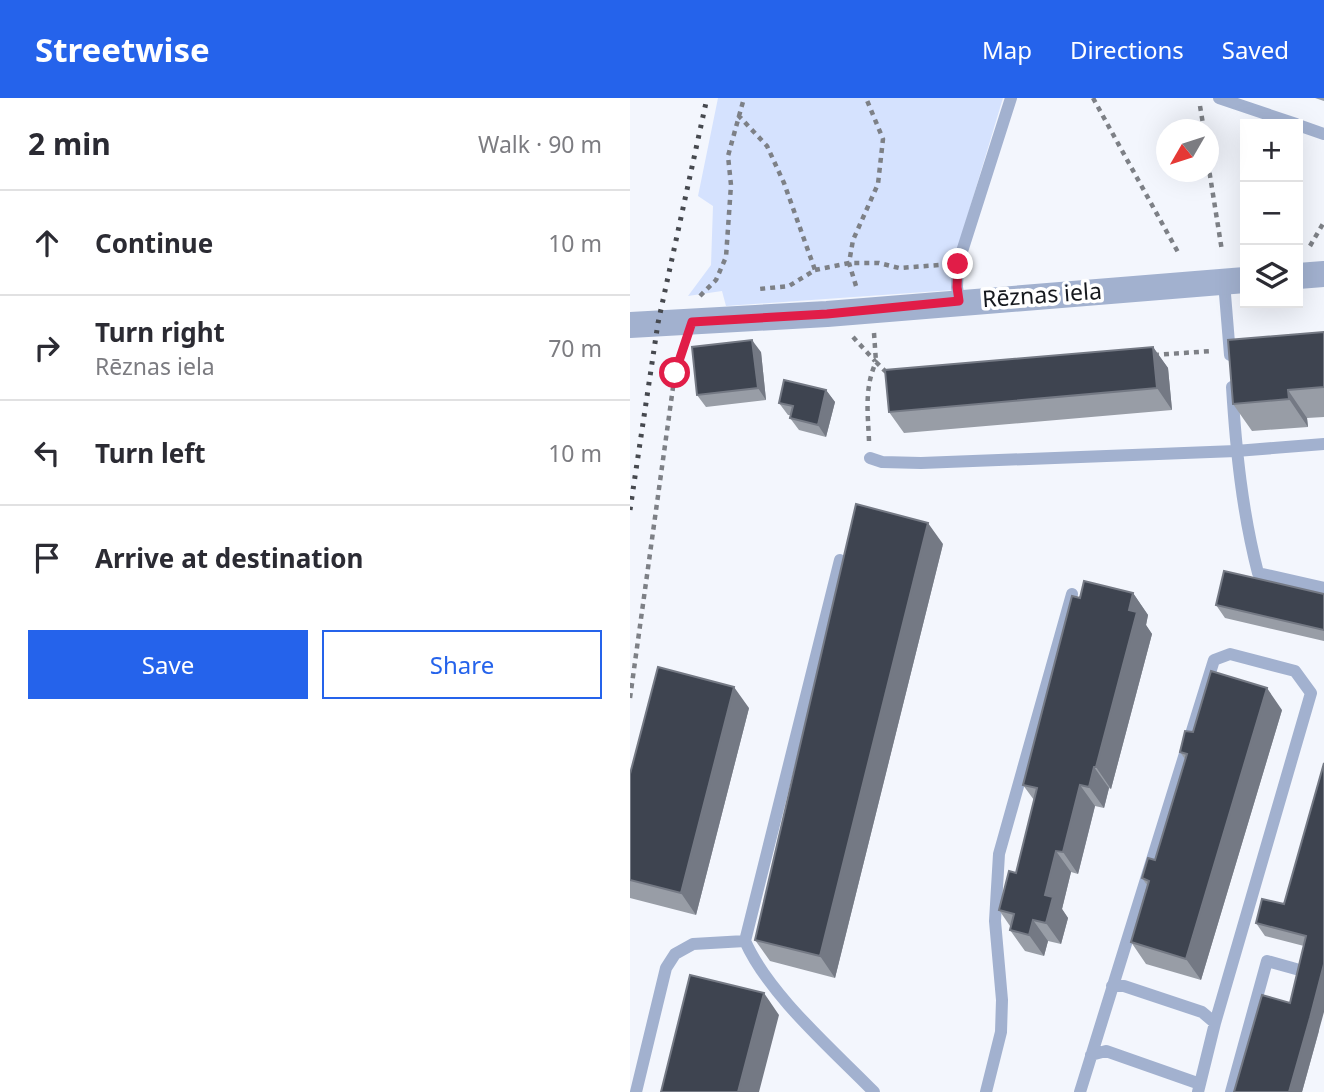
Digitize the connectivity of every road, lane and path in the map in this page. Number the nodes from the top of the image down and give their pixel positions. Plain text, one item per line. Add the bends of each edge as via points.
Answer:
1 (744, 98) edge
2 (866, 98) edge
3 (1011, 98) edge
4 (1093, 98) edge
5 (1199, 98) edge
6 (1219, 98) edge
7 (738, 115) junction
8 (1202, 119) edge
9 (1280, 119) edge
10 (1303, 127) edge
11 (1324, 134) edge
12 (1212, 182) edge
13 (1324, 222) edge
14 (1310, 246) dead end
15 (1222, 251) dead end
16 (1179, 254) dead end
17 (849, 263) junction
18 (958, 264) junction
19 (816, 270) junction
20 (1324, 274) edge
21 (1303, 276) edge
22 (1235, 281) edge
23 (749, 290) dead end
24 (959, 301) junction
25 (863, 310) junction
26 (692, 311) junction
27 (630, 325) edge
28 (1147, 356) edge
29 (1231, 362) junction
30 (901, 375) edge
31 (1324, 444) edge
32 (1236, 451) junction
33 (870, 458) joint
34 (840, 560) edge
35 (1324, 588) edge
36 (1072, 594) edge
37 (630, 698) edge
38 (745, 941) junction
39 (1297, 969) edge
40 (1112, 986) junction
41 (1215, 1023) junction
42 (1091, 1055) junction
43 (1199, 1088) edge
44 (636, 1092) edge
45 (874, 1092) edge
46 (986, 1092) edge
47 (1080, 1092) edge
48 (1231, 1092) edge

1 - 7 path
2 - 17 path via 883,139 878,184 853,240
3 - 18 lane
4 - 16 path
5 - 8 path
6 - 9 lane
7 - 19 path via 767,146
7 - 26 path via 728,156 731,185 726,257 716,280
10 - 11 lane
12 - 15 path
13 - 14 path
17 - 18 path via 899,268
17 - 19 path
17 - 25 path
18 - 24 lane
19 - 23 path via 789,286
20 - 21 street
22 - 24 street, Rēznas iela
22 - 29 lane
24 - 25 street, Rēznas iela
25 - 26 street, Rēznas iela
26 - 27 street, Rēznas iela
26 - 37 path via 675,373
28 - 29 path
29 - 32 lane
30 - 33 path via 885,371 876,362 869,378
31 - 32 lane
32 - 33 lane via 921,463
32 - 35 lane via 1246,528 1258,573
34 - 38 lane
36 - 46 lane via 999,854 995,921 1001,1032
38 - 44 lane via 693,944 675,954 666,968
38 - 45 lane via 752,958 786,1001
39 - 48 lane via 1266,961
40 - 41 lane via 1202,1012
40 - 41 lane via 1214,660 1230,654 1295,671 1311,693
40 - 42 lane
41 - 43 lane
42 - 43 lane via 1106,1051
42 - 47 lane

